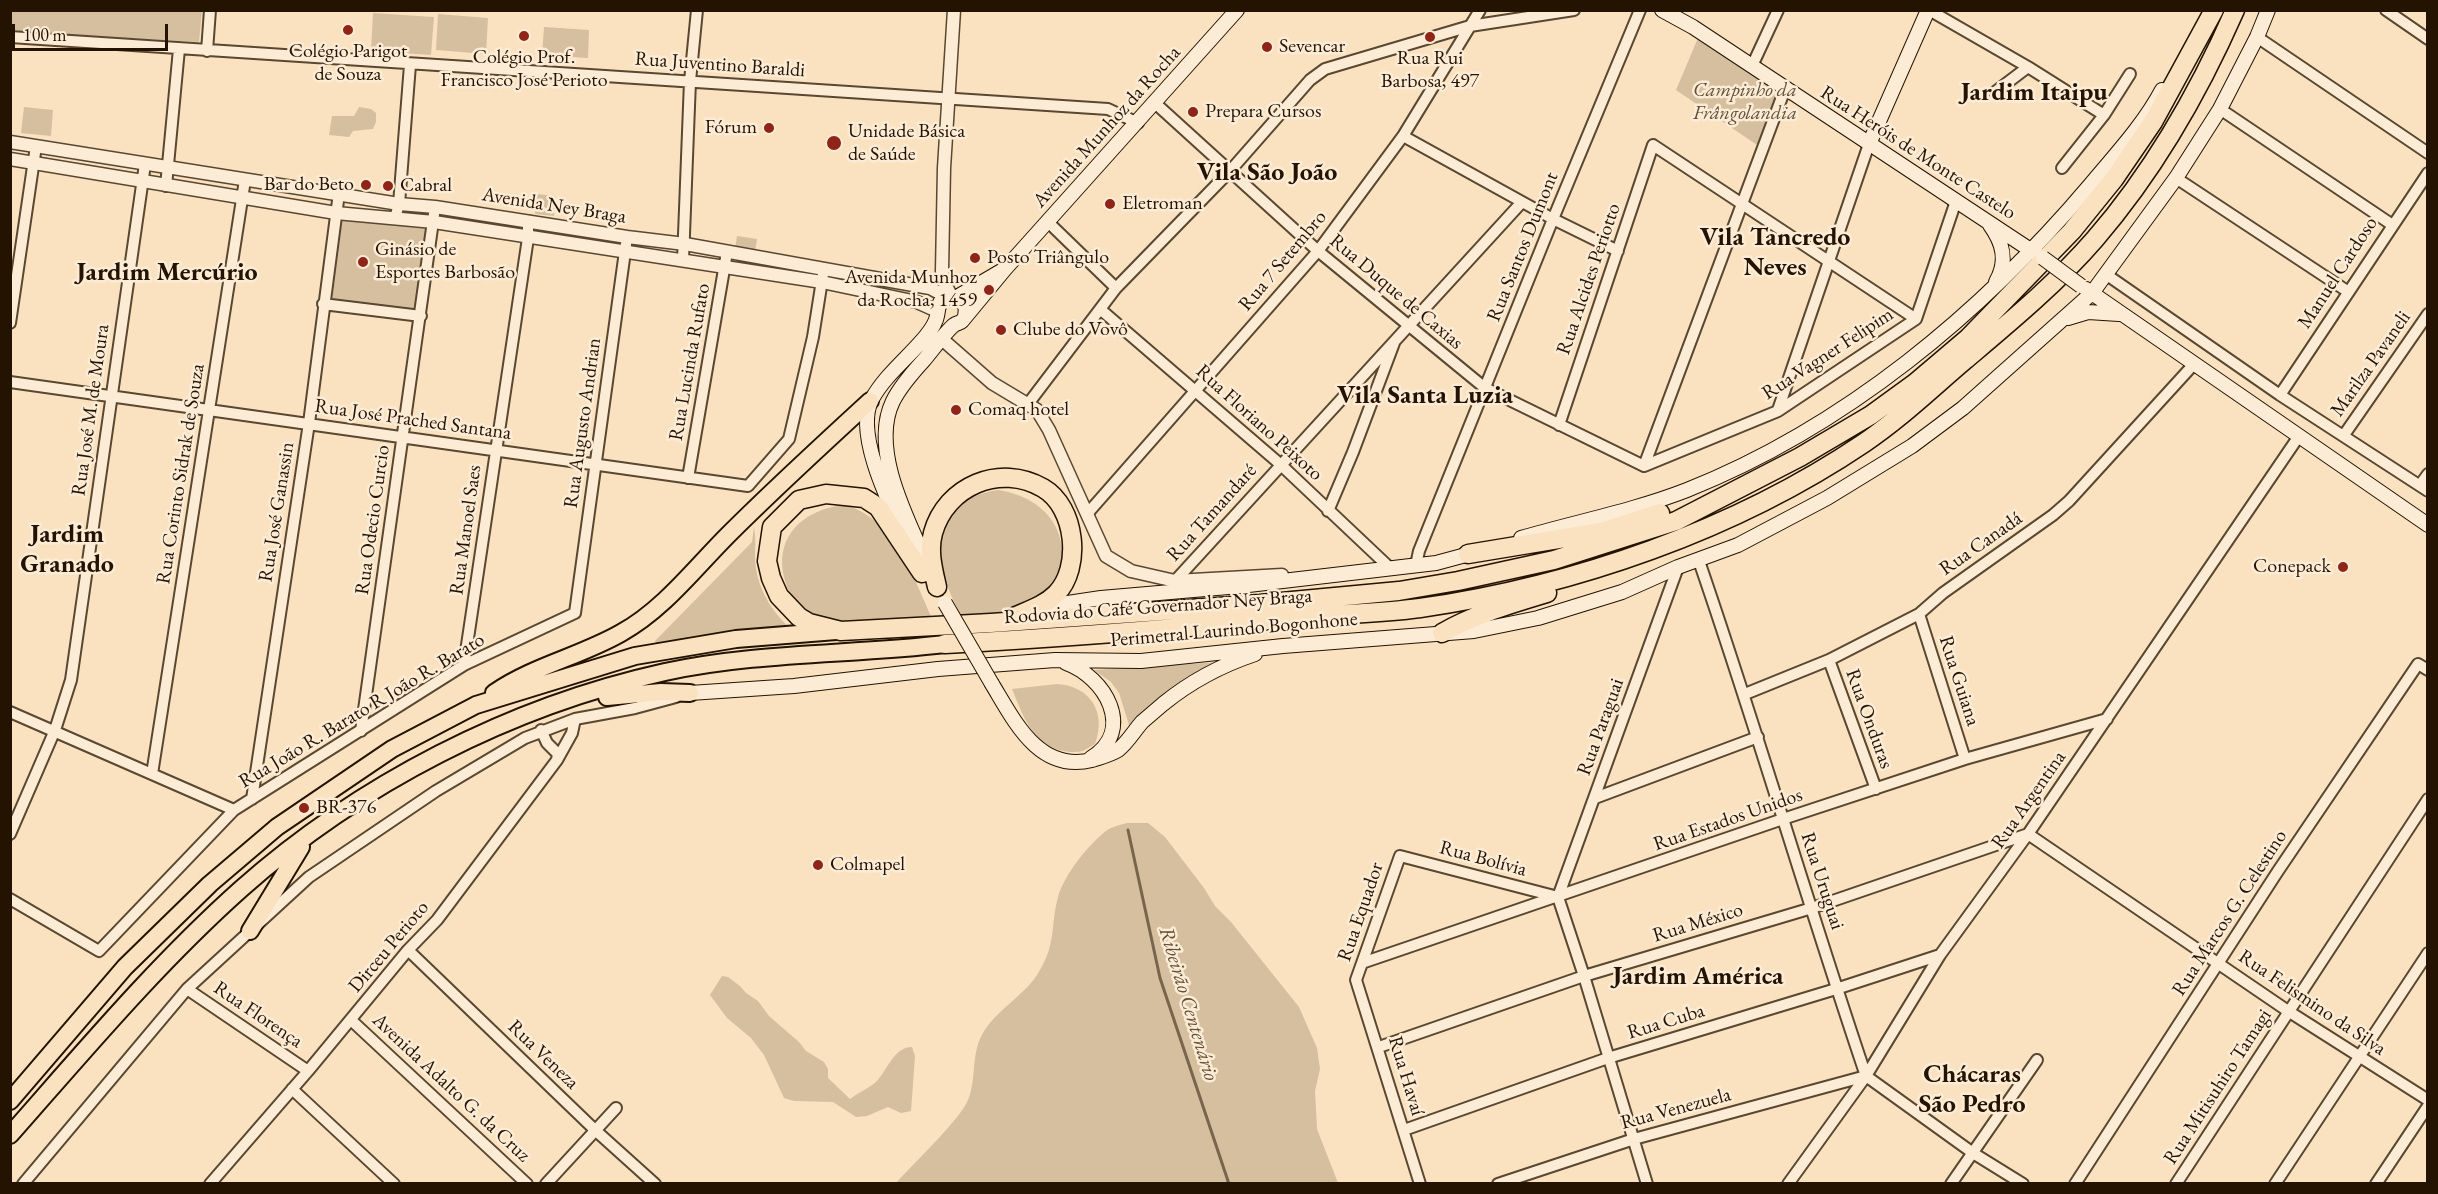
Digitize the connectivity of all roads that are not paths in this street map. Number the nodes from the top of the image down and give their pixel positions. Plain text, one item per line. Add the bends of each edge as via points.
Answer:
1 (210, 10) edge
2 (697, 10) edge
3 (954, 10) edge
4 (1238, 10) edge
5 (1480, 10) edge
6 (1574, 10) edge
7 (1640, 10) edge
8 (1662, 10) edge
9 (1778, 10) edge
10 (1929, 10) edge
11 (2203, 10) edge
12 (2214, 10) edge
13 (2235, 10) edge
14 (2268, 10) edge
15 (2386, 10) edge
16 (1470, 26) junction
17 (10, 37) edge
18 (2257, 37) junction
19 (2427, 39) edge
20 (179, 49) junction
21 (207, 51) junction
22 (410, 65) junction
23 (1752, 66) junction
24 (2028, 67) junction
25 (2130, 74) dead end
26 (690, 81) junction
27 (1785, 89) junction
28 (1995, 92) dead end
29 (948, 98) junction
30 (1155, 103) junction
31 (2220, 109) junction
32 (2104, 115) junction
33 (1138, 123) junction
34 (1403, 136) junction
35 (10, 142) edge
36 (1869, 144) junction
37 (36, 146) junction
38 (2427, 153) edge
39 (10, 159) edge
40 (34, 163) junction
41 (145, 164) junction
42 (168, 167) junction
43 (2062, 168) dead end
44 (1230, 171) junction
45 (2427, 172) edge
46 (2176, 178) junction
47 (245, 180) junction
48 (142, 181) junction
49 (166, 186) junction
50 (339, 193) junction
51 (242, 198) junction
52 (1956, 201) junction
53 (1522, 202) junction
54 (399, 204) junction
55 (1742, 204) junction
56 (435, 207) junction
57 (336, 213) junction
58 (395, 218) junction
59 (1553, 219) junction
60 (528, 221) junction
61 (1987, 221) junction
62 (434, 222) junction
63 (1048, 222) junction
64 (2391, 224) junction
65 (627, 237) junction
66 (528, 238) junction
67 (685, 244) junction
68 (624, 251) junction
69 (1318, 251) junction
70 (1618, 251) junction
71 (727, 252) junction
72 (2037, 254) junction
73 (683, 260) junction
74 (1830, 261) junction
75 (725, 268) junction
76 (824, 268) junction
77 (1005, 269) junction
78 (2107, 275) junction
79 (822, 282) junction
80 (1116, 288) junction
81 (2087, 290) junction
82 (2347, 291) junction
83 (1987, 293) junction
84 (952, 297) junction
85 (323, 304) junction
86 (1100, 309) junction
87 (937, 313) junction
88 (2427, 314) edge
89 (421, 315) junction
90 (2123, 315) junction
91 (1916, 319) junction
92 (959, 321) junction
93 (2060, 321) junction
94 (10, 323) edge
95 (1408, 325) junction
96 (1397, 337) junction
97 (943, 340) junction
98 (2194, 364) junction
99 (10, 382) edge
100 (1485, 388) junction
101 (1195, 390) junction
102 (111, 395) junction
103 (2280, 395) junction
104 (870, 401) junction
105 (1028, 404) junction
106 (209, 409) junction
107 (1778, 411) junction
108 (309, 423) junction
109 (1559, 425) junction
110 (2344, 435) junction
111 (2299, 436) junction
112 (403, 437) junction
113 (496, 450) junction
114 (596, 464) junction
115 (1280, 464) junction
116 (1644, 466) junction
117 (2427, 474) edge
118 (688, 478) junction
119 (2424, 488) edge
120 (1734, 492) junction
121 (1328, 510) junction
122 (1087, 514) junction
123 (2427, 525) edge
124 (1710, 526) junction
125 (1468, 554) junction
126 (1699, 561) junction
127 (1416, 565) junction
128 (1678, 567) junction
129 (1390, 568) junction
130 (922, 573) junction
131 (1347, 573) junction
132 (1175, 581) junction
133 (941, 595) junction
134 (1035, 608) junction
135 (575, 613) joint
136 (1919, 614) junction
137 (991, 623) junction
138 (841, 631) junction
139 (1442, 633) junction
140 (945, 644) joint
141 (1283, 645) junction
142 (1055, 660) junction
143 (1829, 660) junction
144 (464, 665) junction
145 (2423, 667) edge
146 (690, 693) junction
147 (1745, 694) junction
148 (561, 700) junction
149 (476, 705) junction
150 (10, 711) edge
151 (575, 719) junction
152 (2107, 719) junction
153 (55, 730) junction
154 (541, 730) junction
155 (361, 731) junction
156 (1758, 737) junction
157 (1965, 759) junction
158 (557, 760) junction
159 (1086, 761) junction
160 (152, 774) junction
161 (1876, 789) junction
162 (1595, 798) junction
163 (252, 799) junction
164 (2427, 800) edge
165 (234, 810) junction
166 (1783, 819) junction
167 (10, 834) edge
168 (2028, 834) junction
169 (307, 837) junction
170 (1400, 856) joint
171 (1558, 897) junction
172 (10, 899) edge
173 (1812, 908) junction
174 (250, 931) junction
175 (408, 950) junction
176 (2427, 953) edge
177 (1940, 955) junction
178 (2218, 962) junction
179 (1362, 963) junction
180 (1584, 976) junction
181 (1356, 980) joint
182 (188, 989) junction
183 (1836, 989) junction
184 (2288, 1011) junction
185 (351, 1020) junction
186 (1378, 1047) junction
187 (2359, 1056) junction
188 (1608, 1058) junction
189 (2037, 1060) dead end
190 (308, 1071) junction
191 (1866, 1076) junction
192 (292, 1089) junction
193 (2427, 1100) edge
194 (10, 1101) edge
195 (2427, 1106) edge
196 (616, 1108) dead end
197 (595, 1130) junction
198 (1404, 1130) junction
199 (10, 1135) edge
200 (1634, 1139) junction
201 (1973, 1153) junction
202 (23, 1184) edge
203 (210, 1184) edge
204 (394, 1184) edge
205 (526, 1184) edge
206 (546, 1184) edge
207 (655, 1184) edge
208 (1420, 1184) edge
209 (1498, 1184) edge
210 (1647, 1184) edge
211 (1788, 1184) edge
212 (1951, 1184) edge
213 (2023, 1184) edge
214 (2075, 1184) edge
215 (2176, 1184) edge
216 (2275, 1184) edge
217 (2376, 1184) edge

1 - 21 street
2 - 26 street
3 - 29 street
4 - 30 main road, Avenida Munhoz da Rocha
5 - 16 street, Rua 7 Setembro
6 - 16 street
7 - 59 street, Rua Santos Dumont
8 - 23 main road, Rua Heróis de Monte Castelo
9 - 23 street
10 - 24 street
10 - 36 main road
11 - 72 main road via 2159,95
12 - 120 highway, Rodovia do Café Governador Ney Braga via 2153,122 2114,179 2072,231 1976,330 1871,416
13 - 124 highway, Rodovia do Café Governador Ney Braga via 2207,71 2165,145 2095,240 2019,316 1919,402 1863,443 1752,508
14 - 18 main road, Perimetral Laurindo Bogonhone
15 - 19 street
16 - 34 street, Rua 7 Setembro
16 - 44 street via 1325,69 1310,80
17 - 20 street, Rua Juventino Baraldi
18 - 31 main road, Perimetral Laurindo Bogonhone
18 - 38 street
20 - 21 street, Rua Juventino Baraldi
20 - 42 street
21 - 22 street, Rua Juventino Baraldi
22 - 26 street, Rua Juventino Baraldi
22 - 54 street
23 - 27 main road, Rua Heróis de Monte Castelo
24 - 28 street
24 - 32 street
25 - 32 street
26 - 29 street, Rua Juventino Baraldi
26 - 67 street
27 - 36 main road, Rua Heróis de Monte Castelo
27 - 55 street
29 - 33 street, Rua Juventino Baraldi via 1108,109
29 - 84 street via 942,271
30 - 33 main road, Avenida Munhoz da Rocha
30 - 44 street, Rua Duque de Caxias
31 - 46 main road, Perimetral Laurindo Bogonhone
31 - 64 street
32 - 43 street
33 - 63 main road, Avenida Munhoz da Rocha
34 - 53 street
34 - 69 street, Rua 7 Setembro
35 - 37 street, Avenida Ney Braga
36 - 52 main road, Rua Heróis de Monte Castelo
36 - 74 street
37 - 40 street
37 - 41 street, Avenida Ney Braga
39 - 40 street, Avenida Ney Braga
40 - 48 street, Avenida Ney Braga
40 - 94 street
41 - 42 street, Avenida Ney Braga
41 - 48 street, Rua José M. de Moura
42 - 47 street, Avenida Ney Braga
42 - 49 street
44 - 69 street, Rua Duque de Caxias
44 - 80 street
45 - 64 street, Manuel Cardoso
46 - 78 main road, Perimetral Laurindo Bogonhone
46 - 82 street
47 - 50 street, Avenida Ney Braga
47 - 51 street, Rua Corinto Sidrak de Souza
48 - 49 street, Avenida Ney Braga
48 - 102 street, Rua José M. de Moura
49 - 51 street, Avenida Ney Braga
50 - 54 street, Avenida Ney Braga
50 - 57 street, Rua José Ganassin
51 - 57 street, Avenida Ney Braga
51 - 106 street, Rua Corinto Sidrak de Souza
52 - 61 main road, Rua Heróis de Monte Castelo
52 - 91 street, Rua Vagner Felipim
53 - 59 street
53 - 95 street, Rua Tamandaré
54 - 56 street, Avenida Ney Braga
54 - 58 street
55 - 70 street, Rua Alcides Periotto via 1653,145
55 - 74 street
55 - 116 street
56 - 60 street, Avenida Ney Braga
56 - 62 street, Rua Odecio Curcio
57 - 58 street, Avenida Ney Braga
57 - 85 street, Rua José Ganassin
58 - 62 street, Avenida Ney Braga
59 - 70 street
59 - 100 street, Rua Santos Dumont
60 - 65 street, Avenida Ney Braga
60 - 66 street, Rua Manoel Saes
61 - 72 main road, Rua Heróis de Monte Castelo
61 - 83 main road via 2000,243 2003,261 1997,280
62 - 66 street, Avenida Ney Braga
62 - 89 street, Rua Odecio Curcio
63 - 77 main road, Avenida Munhoz da Rocha
63 - 80 street
64 - 82 street, Manuel Cardoso
65 - 67 street, Avenida Ney Braga
65 - 68 street, Rua Augusto Andrian
66 - 68 street, Avenida Ney Braga
66 - 113 street, Rua Manoel Saes
67 - 71 street, Avenida Ney Braga
67 - 73 street
68 - 73 street, Avenida Ney Braga
68 - 114 street, Rua Augusto Andrian
69 - 95 street, Rua Duque de Caxias
69 - 101 street, Rua 7 Setembro
70 - 109 street, Rua Alcides Periotto
71 - 75 street, Rua Lucinda Rufato
71 - 76 street, Avenida Ney Braga
72 - 81 main road, Rua Heróis de Monte Castelo, bridge
72 - 83 main road
73 - 75 street, Avenida Ney Braga
74 - 91 street
74 - 107 street
75 - 79 street, Avenida Ney Braga
75 - 118 street, Rua Lucinda Rufato
76 - 79 street
76 - 84 street, Avenida Ney Braga via 930,288
77 - 84 main road
77 - 92 main road
78 - 81 main road, Perimetral Laurindo Bogonhone
78 - 103 street
79 - 87 street, Avenida Ney Braga via 917,302
79 - 118 street, Rua José Prached Santana via 789,439 748,486
80 - 86 street
81 - 90 main road, Rua Heróis de Monte Castelo
81 - 93 main road, Perimetral Laurindo Bogonhone
82 - 103 street, Manuel Cardoso
83 - 125 main road via 1858,400 1758,456 1658,500
84 - 87 main road via 939,302
84 - 92 main road via 964,304
85 - 89 street
85 - 108 street, Rua José Ganassin
86 - 101 street, Rua Floriano Peixoto
86 - 105 street
87 - 92 main road via 942,322
87 - 104 main road via 927,334
88 - 110 street, Marilza Pavaneli
89 - 112 street, Rua Odecio Curcio
90 - 93 main road via 2088,312
90 - 98 main road, Rua Heróis de Monte Castelo
91 - 107 street, Rua Vagner Felipim
92 - 97 main road
93 - 126 main road, Perimetral Laurindo Bogonhone via 1963,408 1911,446 1827,498
95 - 96 street, Rua Tamandaré
95 - 100 street, Rua Duque de Caxias
96 - 115 street, Rua Tamandaré
96 - 121 street, Rua Tamandaré
97 - 105 street via 992,383
97 - 133 main road via 893,401 885,446 901,503
98 - 111 main road, Rua Heróis de Monte Castelo
98 - 136 street, Rua Canadá via 2053,515
99 - 102 street, Rua José Prached Santana
100 - 109 street, Rua Duque de Caxias
100 - 127 street, Rua Santos Dumont
101 - 115 street, Rua Floriano Peixoto
101 - 122 street, Rua 7 Setembro
102 - 106 street, Rua José Prached Santana
102 - 153 street, Rua José M. de Moura via 71,680
103 - 110 street
104 - 130 main road via 865,422 869,445
104 - 149 highway via 775,488 654,609 621,634 507,684
105 - 122 street via 1037,410 1049,430
106 - 108 street, Rua José Prached Santana
106 - 160 street, Rua Corinto Sidrak de Souza
107 - 116 street, Rua Vagner Felipim
108 - 112 street, Rua José Prached Santana
108 - 163 street, Rua José Ganassin
109 - 116 street, Rua Duque de Caxias
110 - 119 street
111 - 123 main road, Rua Heróis de Monte Castelo
111 - 152 street, Rua Argentina
112 - 113 street, Rua José Prached Santana
112 - 155 street, Rua Odecio Curcio
113 - 114 street, Rua José Prached Santana
113 - 144 street, Rua Manoel Saes
114 - 118 street, Rua José Prached Santana
114 - 135 street, Rua Augusto Andrian
115 - 121 street, Rua Floriano Peixoto
115 - 132 street, Rua Tamandaré
117 - 119 street
120 - 125 highway via 1601,532
120 - 137 highway, Rodovia do Café Governador Ney Braga via 1676,521 1632,536 1554,560 1458,581 1399,591 1260,604
121 - 129 street, Rua Floriano Peixoto
122 - 132 street via 1106,556 1131,571
124 - 139 highway via 1677,546 1613,572 1498,608
124 - 140 highway, Rodovia do Café Governador Ney Braga via 1570,575 1419,608 1090,637
125 - 127 main road
126 - 128 main road, Perimetral Laurindo Bogonhone
126 - 147 street, Rua Uruguai
127 - 129 main road
128 - 139 main road, Perimetral Laurindo Bogonhone via 1622,592 1546,616 1474,631
128 - 162 street, Rua Paraguai
129 - 131 main road
130 - 133 main road
130 - 138 highway via 878,507 864,498 826,494 799,500 772,526 767,561 771,578 779,596 799,617
131 - 132 street
131 - 134 main road
133 - 134 highway via 930,553 933,533 949,501 989,478 1016,479 1044,488 1066,516 1073,539 1064,584 1047,602
133 - 159 main road, bridge via 1022,732 1052,757 1071,763
134 - 137 highway
135 - 144 street, Rua João R. Barato R João R. Barato
136 - 143 street, Rua Canadá
136 - 157 street, Rua Guiana
137 - 138 highway, Rodovia do Café Governador Ney Braga
138 - 149 highway, Rodovia do Café Governador Ney Braga via 736,639 635,656
139 - 141 main road, Perimetral Laurindo Bogonhone
140 - 148 highway, Rodovia do Café Governador Ney Braga via 731,661 665,672
141 - 142 main road, Perimetral Laurindo Bogonhone via 1141,661
141 - 159 main road via 1234,662 1196,681 1157,709 1118,750
142 - 146 main road, Perimetral Laurindo Bogonhone
142 - 159 main road via 1092,677 1111,706 1111,737
143 - 147 street, Rua Canadá
143 - 161 street, Rua Onduras
144 - 155 street, Rua João R. Barato R João R. Barato
145 - 178 street, Rua Marcos G. Celestino
146 - 148 highway
146 - 151 street, Perimetral Laurindo Bogonhone
147 - 156 street, Rua Uruguai
148 - 169 highway, Rodovia do Café Governador Ney Braga via 512,719 402,774
149 - 194 highway, Rodovia do Café Governador Ney Braga via 392,749 277,827 210,884 126,967
150 - 153 street, Rua João R. Barato R João R. Barato
151 - 154 street, Perimetral Laurindo Bogonhone
151 - 158 street, Dirceu Perioto
152 - 157 street, Rua Estados Unidos
152 - 168 street, Rua Argentina
153 - 160 street, Rua João R. Barato R João R. Barato
153 - 167 street, Rua José M. de Moura
154 - 158 street via 558,754
154 - 174 street, Perimetral Laurindo Bogonhone via 436,791 309,877
155 - 163 street, Rua João R. Barato R João R. Barato
156 - 162 street
156 - 166 street, Rua Uruguai
157 - 161 street, Rua Estados Unidos
158 - 175 street, Dirceu Perioto via 437,920
160 - 165 street, Rua João R. Barato R João R. Barato
161 - 166 street, Rua Estados Unidos
162 - 171 street, Rua Paraguai
163 - 165 street, Rua João R. Barato R João R. Barato
164 - 184 street, Rua Mitisuhiro Tamagi
165 - 172 street, Rua João R. Barato R João R. Barato via 99,951
166 - 171 street, Rua Estados Unidos
166 - 173 street, Rua Uruguai
168 - 173 street, Rua México
168 - 177 street, Rua Argentina
168 - 178 street, Rua Felismino da Silva
169 - 174 highway
169 - 199 highway, Rodovia do Café Governador Ney Braga via 242,888 145,981
170 - 171 street, Rua Bolívia
170 - 179 street, Rua Equador
171 - 179 street, Rua Estados Unidos
171 - 180 street
173 - 180 street, Rua México
173 - 183 street, Rua Uruguai
174 - 182 street, Perimetral Laurindo Bogonhone
175 - 185 street, Dirceu Perioto
175 - 197 street, Rua Veneza
176 - 187 street
177 - 183 street, Rua Cuba
177 - 191 street, Rua Argentina
178 - 184 street, Rua Felismino da Silva
178 - 214 street, Rua Marcos G. Celestino
179 - 181 street, Rua Equador
180 - 186 street, Rua México
180 - 188 street
181 - 186 street, Rua Havaí
182 - 190 street, Rua Florença
182 - 202 street, Perimetral Laurindo Bogonhone
183 - 188 street, Rua Cuba
183 - 191 street, Rua Uruguai
184 - 187 street, Rua Felismino da Silva
184 - 215 street, Rua Mitisuhiro Tamagi
185 - 190 street, Dirceu Perioto
185 - 205 street, Avenida Adalto G. da Cruz
186 - 198 street, Rua Havaí
187 - 193 street, Rua Felismino da Silva
187 - 216 street
188 - 198 street, Rua Cuba
188 - 200 street
189 - 201 street
190 - 192 street, Dirceu Perioto
191 - 200 street, Rua Venezuela
191 - 201 street
191 - 211 street, Rua Argentina
192 - 203 street, Dirceu Perioto
192 - 204 street
195 - 217 street
196 - 197 street
197 - 206 street
197 - 207 street, Rua Veneza
198 - 208 street, Rua Havaí
200 - 209 street, Rua Venezuela
200 - 210 street
201 - 212 street
201 - 213 street

